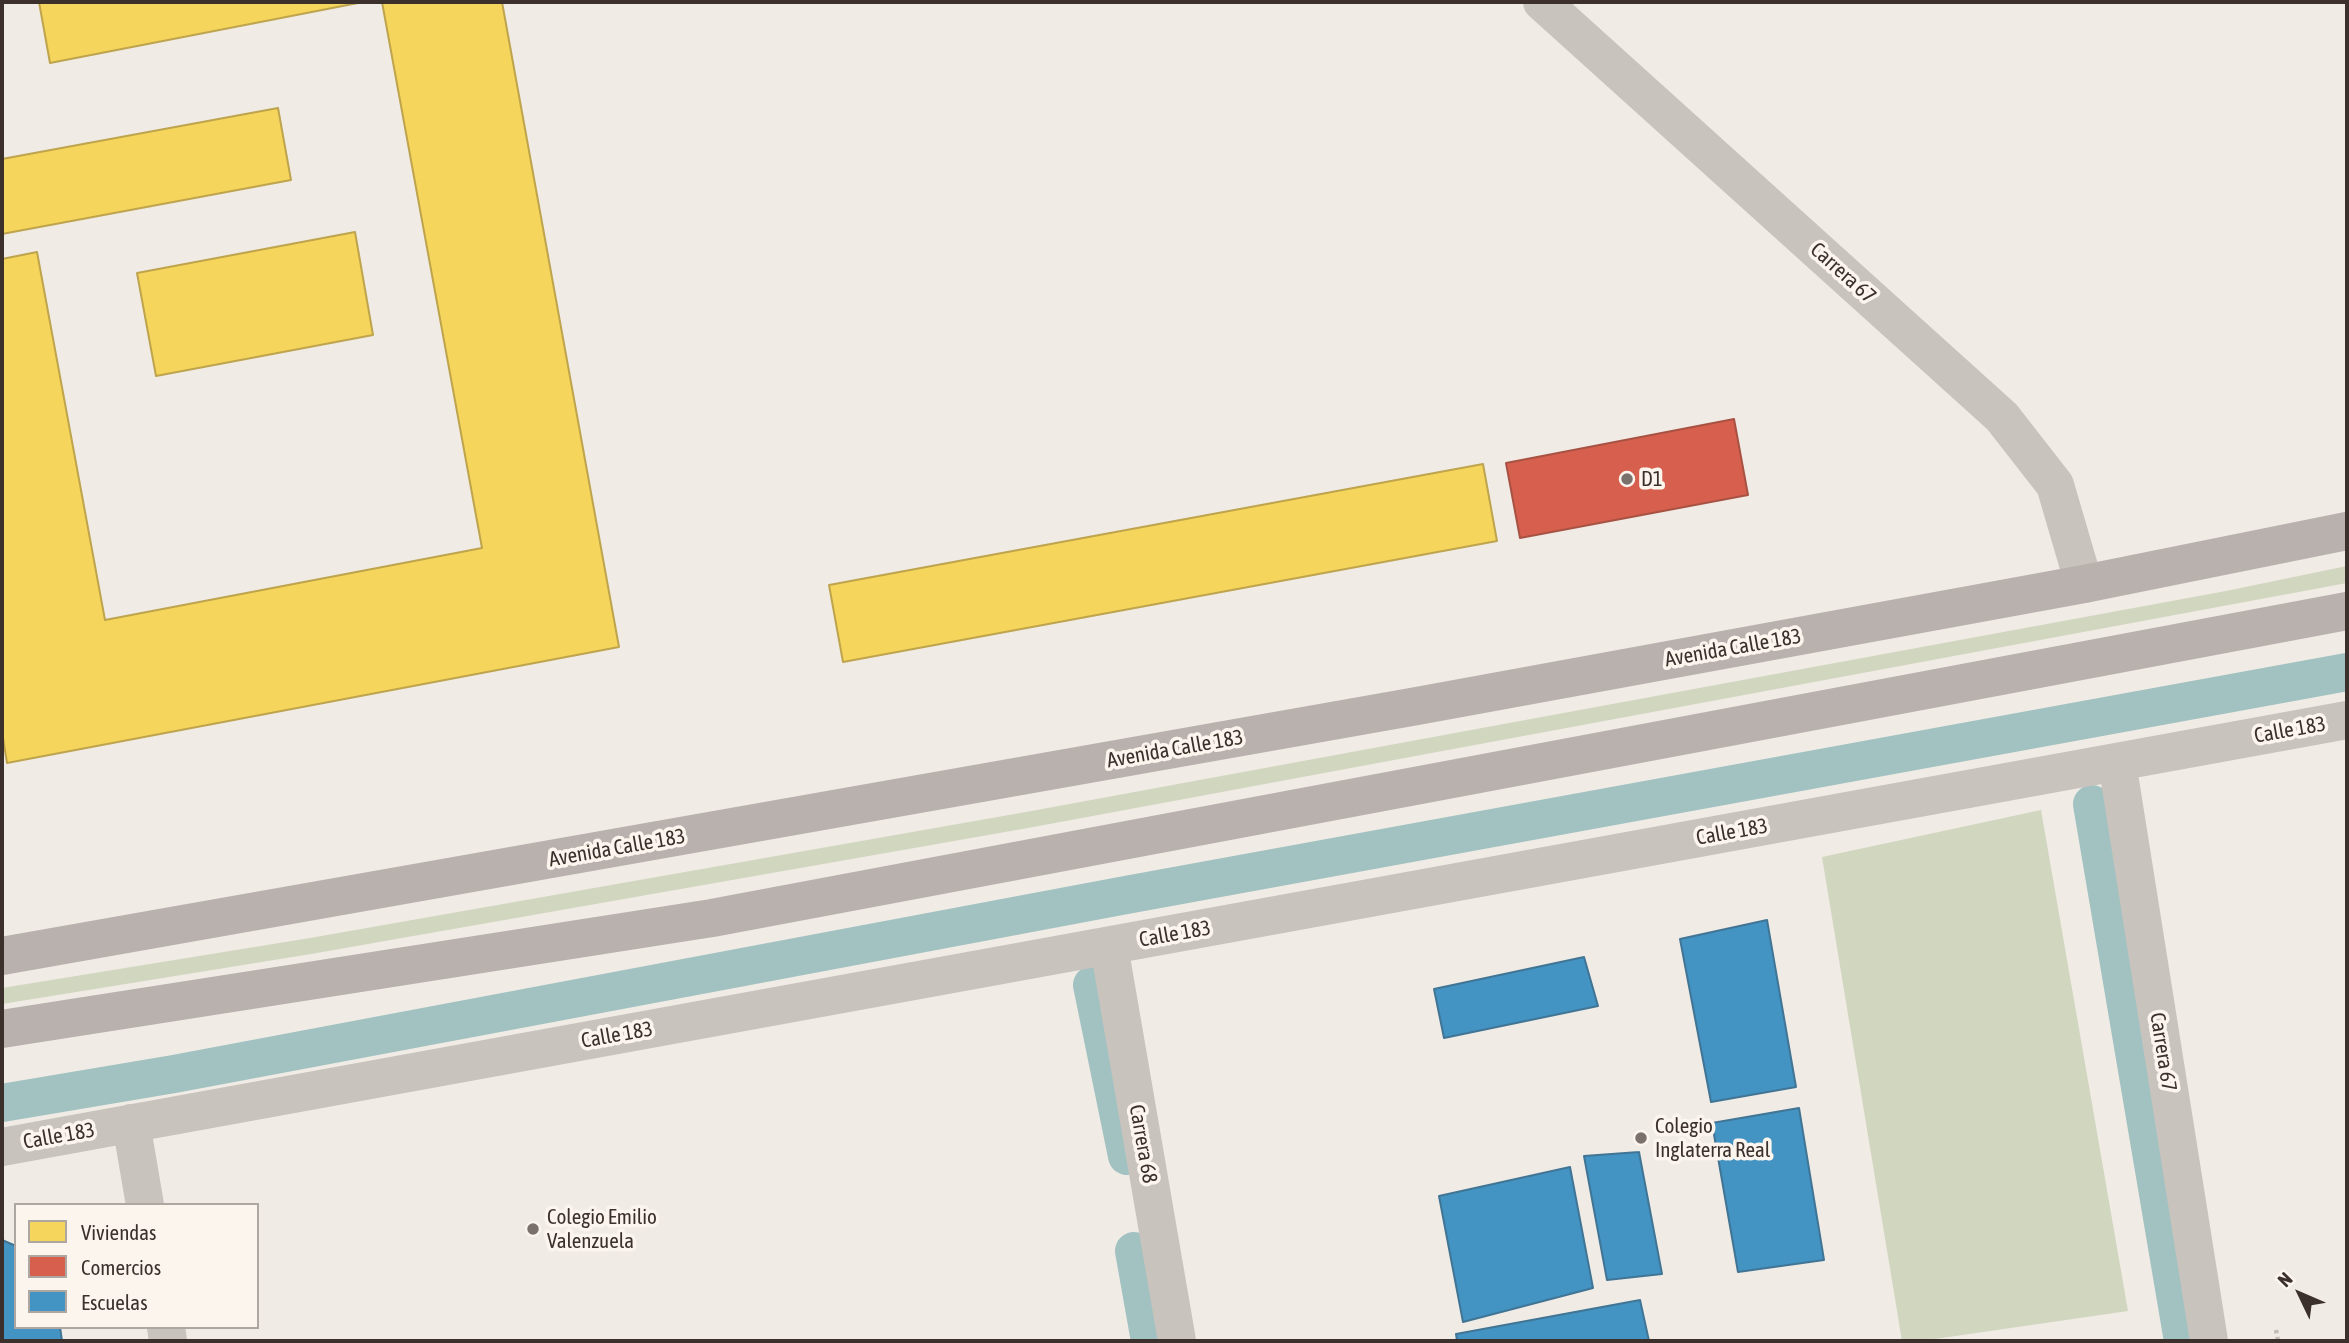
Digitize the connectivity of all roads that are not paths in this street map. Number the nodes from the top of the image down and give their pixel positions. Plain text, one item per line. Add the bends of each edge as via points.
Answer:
1 (1542, 2) edge
2 (2347, 531) edge
3 (2084, 584) junction
4 (2347, 611) edge
5 (2347, 720) edge
6 (2117, 762) junction
7 (1109, 946) junction
8 (2, 956) edge
9 (2, 1029) edge
10 (131, 1123) junction
11 (2, 1147) edge
12 (145, 1203) edge
13 (1177, 1341) edge
14 (2209, 1341) edge

1 - 3 street, Carrera 67 via 2002,417 2055,485
2 - 3 main road, Avenida Calle 183
3 - 8 main road, Avenida Calle 183
4 - 9 main road via 712,918
5 - 6 street, Calle 183
6 - 7 street, Calle 183
6 - 14 street, Carrera 67
7 - 10 street, Calle 183
7 - 13 street, Carrera 68
10 - 11 street, Calle 183
10 - 12 street

